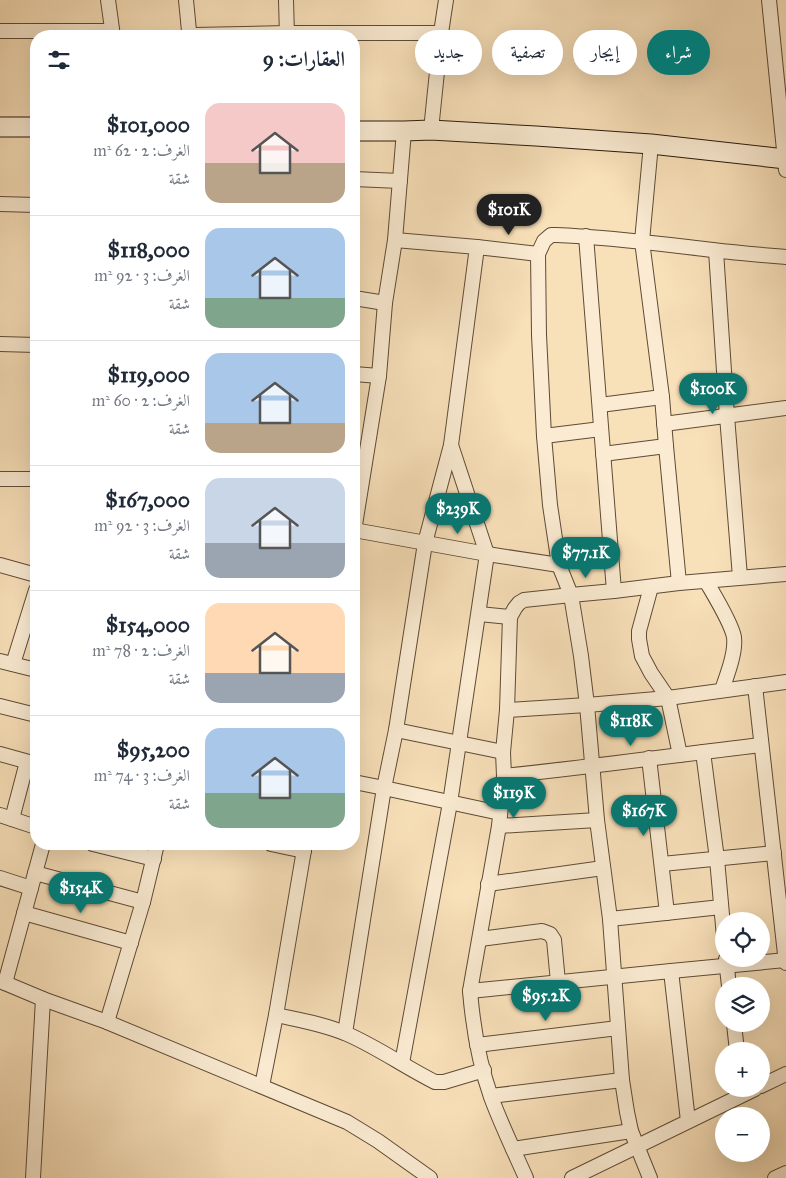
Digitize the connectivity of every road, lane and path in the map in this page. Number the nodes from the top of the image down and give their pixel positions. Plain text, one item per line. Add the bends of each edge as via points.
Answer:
1 (108, 0) edge
2 (186, 0) edge
3 (286, 0) edge
4 (446, 0) edge
5 (769, 0) edge
6 (112, 30) edge
7 (188, 30) edge
8 (287, 30) edge
9 (441, 30) edge
10 (0, 31) edge
11 (30, 32) edge
12 (415, 33) edge
13 (360, 34) edge
14 (437, 75) edge
15 (0, 127) edge
16 (30, 127) edge
17 (360, 130) edge
18 (431, 130) junction
19 (404, 131) junction
20 (651, 144) junction
21 (786, 162) edge
22 (360, 179) edge
23 (400, 181) junction
24 (0, 204) edge
25 (30, 205) edge
26 (586, 236) junction
27 (395, 240) junction
28 (642, 241) junction
29 (477, 247) junction
30 (716, 251) junction
31 (538, 254) junction
32 (786, 257) edge
33 (360, 299) edge
34 (385, 303) junction
35 (0, 344) edge
36 (30, 345) edge
37 (360, 374) edge
38 (379, 376) junction
39 (662, 397) junction
40 (600, 405) junction
41 (786, 408) edge
42 (727, 416) junction
43 (664, 424) junction
44 (602, 429) junction
45 (544, 436) junction
46 (451, 445) junction
47 (666, 446) junction
48 (603, 454) junction
49 (360, 469) edge
50 (30, 478) edge
51 (0, 479) edge
52 (360, 531) edge
53 (425, 543) junction
54 (487, 554) junction
55 (0, 565) edge
56 (559, 565) junction
57 (30, 573) edge
58 (786, 574) edge
59 (740, 577) junction
60 (706, 581) junction
61 (680, 583) junction
62 (650, 587) junction
63 (614, 591) junction
64 (571, 595) junction
65 (478, 614) junction
66 (510, 617) junction
67 (30, 627) edge
68 (7, 662) edge
69 (30, 668) edge
70 (786, 682) edge
71 (755, 686) junction
72 (722, 690) junction
73 (668, 698) junction
74 (0, 706) edge
75 (587, 706) junction
76 (507, 710) junction
77 (30, 714) edge
78 (396, 730) junction
79 (460, 742) junction
80 (762, 745) junction
81 (503, 752) junction
82 (704, 752) junction
83 (0, 754) edge
84 (680, 755) junction
85 (649, 758) junction
86 (30, 762) edge
87 (30, 767) edge
88 (592, 767) junction
89 (504, 776) junction
90 (360, 783) edge
91 (384, 788) junction
92 (450, 803) junction
93 (6, 817) edge
94 (499, 820) junction
95 (597, 820) junction
96 (30, 825) edge
97 (41, 850) edge
98 (117, 850) edge
99 (156, 850) edge
100 (304, 850) edge
101 (774, 853) junction
102 (154, 859) junction
103 (717, 859) junction
104 (662, 864) junction
105 (603, 868) junction
106 (35, 873) junction
107 (0, 878) edge
108 (488, 884) junction
109 (31, 888) junction
110 (143, 902) junction
111 (721, 907) junction
112 (722, 912) edge
113 (24, 913) junction
114 (668, 913) junction
115 (610, 919) junction
116 (784, 919) edge
117 (480, 939) junction
118 (131, 943) junction
119 (770, 962) edge
120 (786, 962) edge
121 (715, 964) edge
122 (671, 971) junction
123 (615, 976) junction
124 (2, 982) edge
125 (558, 982) junction
126 (470, 992) junction
127 (43, 999) junction
128 (276, 1015) junction
129 (107, 1022) junction
130 (618, 1028) junction
131 (345, 1033) junction
132 (477, 1045) junction
133 (402, 1063) junction
134 (484, 1070) junction
135 (786, 1074) edge
136 (622, 1080) junction
137 (770, 1082) edge
138 (262, 1086) junction
139 (491, 1096) junction
140 (733, 1097) edge
141 (688, 1121) junction
142 (631, 1131) junction
143 (637, 1146) junction
144 (513, 1149) junction
145 (786, 1173) edge
146 (33, 1178) edge
147 (430, 1178) edge
148 (526, 1178) edge
149 (572, 1178) edge
150 (650, 1178) edge
151 (775, 1178) edge

1 - 6 street
2 - 7 street
3 - 8 street
4 - 9 street
5 - 21 street
10 - 11 street
12 - 13 street
14 - 18 street
15 - 16 main road
17 - 19 main road
18 - 19 main road
18 - 20 main road
19 - 23 street
20 - 21 main road
20 - 28 street
22 - 23 street
23 - 27 street
24 - 25 street
26 - 28 street
26 - 31 street via 551,235
26 - 40 street
27 - 29 street
27 - 34 street
28 - 30 street
28 - 39 street
29 - 31 street
29 - 46 street
30 - 32 street
30 - 42 street
31 - 45 street
33 - 34 street
34 - 38 street
35 - 36 street
37 - 38 street
38 - 49 street
39 - 40 street
39 - 43 street
40 - 44 street
41 - 42 street
42 - 43 street
42 - 59 street
43 - 47 street
44 - 45 street
44 - 48 street
45 - 56 street
46 - 53 street
46 - 54 street
47 - 48 street
47 - 61 street
48 - 63 street
50 - 51 street
52 - 53 street
53 - 54 street
53 - 78 street
54 - 56 street
54 - 65 street
55 - 57 street
56 - 64 street
58 - 59 street
59 - 60 street
60 - 61 street
60 - 72 street via 734,638
61 - 62 street
62 - 63 street
62 - 73 street via 639,639 642,656
63 - 64 street
64 - 66 street via 524,600
64 - 75 street
65 - 66 street
65 - 79 street
66 - 76 street
67 - 68 street
68 - 69 street
70 - 71 street
71 - 72 street
71 - 80 street
72 - 73 street
73 - 75 street
73 - 84 street
74 - 77 street
75 - 76 street
75 - 88 street
76 - 81 street
78 - 79 street
78 - 91 street
79 - 81 street
79 - 92 street
80 - 82 street
80 - 101 street
81 - 89 street
82 - 84 street
82 - 103 street
83 - 86 street
84 - 85 street
85 - 88 street
85 - 104 street
87 - 93 street
88 - 89 street
88 - 95 street
89 - 94 street
90 - 91 street
91 - 92 street
91 - 131 street
92 - 94 street
92 - 133 street
93 - 96 street
94 - 95 street
94 - 108 street
95 - 105 street
97 - 106 street
98 - 102 street
99 - 102 street
100 - 128 street
101 - 103 street
101 - 116 street
102 - 110 street
103 - 104 street
103 - 111 street
104 - 114 street
105 - 108 street
105 - 115 street
106 - 109 street
106 - 110 street
107 - 109 street
108 - 117 street
109 - 113 street
110 - 118 street
111 - 112 street
111 - 114 street
113 - 118 street
113 - 124 street
114 - 115 street
115 - 123 street
116 - 120 street
117 - 125 street via 542,931 550,934 554,940
117 - 126 street
118 - 129 street
119 - 120 street
121 - 122 street
122 - 123 street
122 - 141 street
123 - 125 street
123 - 130 street
124 - 127 street
125 - 126 street
126 - 132 street
127 - 129 street
127 - 146 street
128 - 131 street
128 - 138 street
129 - 138 street
130 - 132 street
130 - 136 street
131 - 133 street
132 - 134 street
133 - 134 street via 438,1082
134 - 139 street
135 - 137 street
136 - 139 street
136 - 142 street
138 - 147 street via 347,1122
139 - 144 street
140 - 141 street
141 - 143 street
142 - 143 street
142 - 144 street
143 - 149 street
143 - 150 street
144 - 148 street
145 - 151 street

